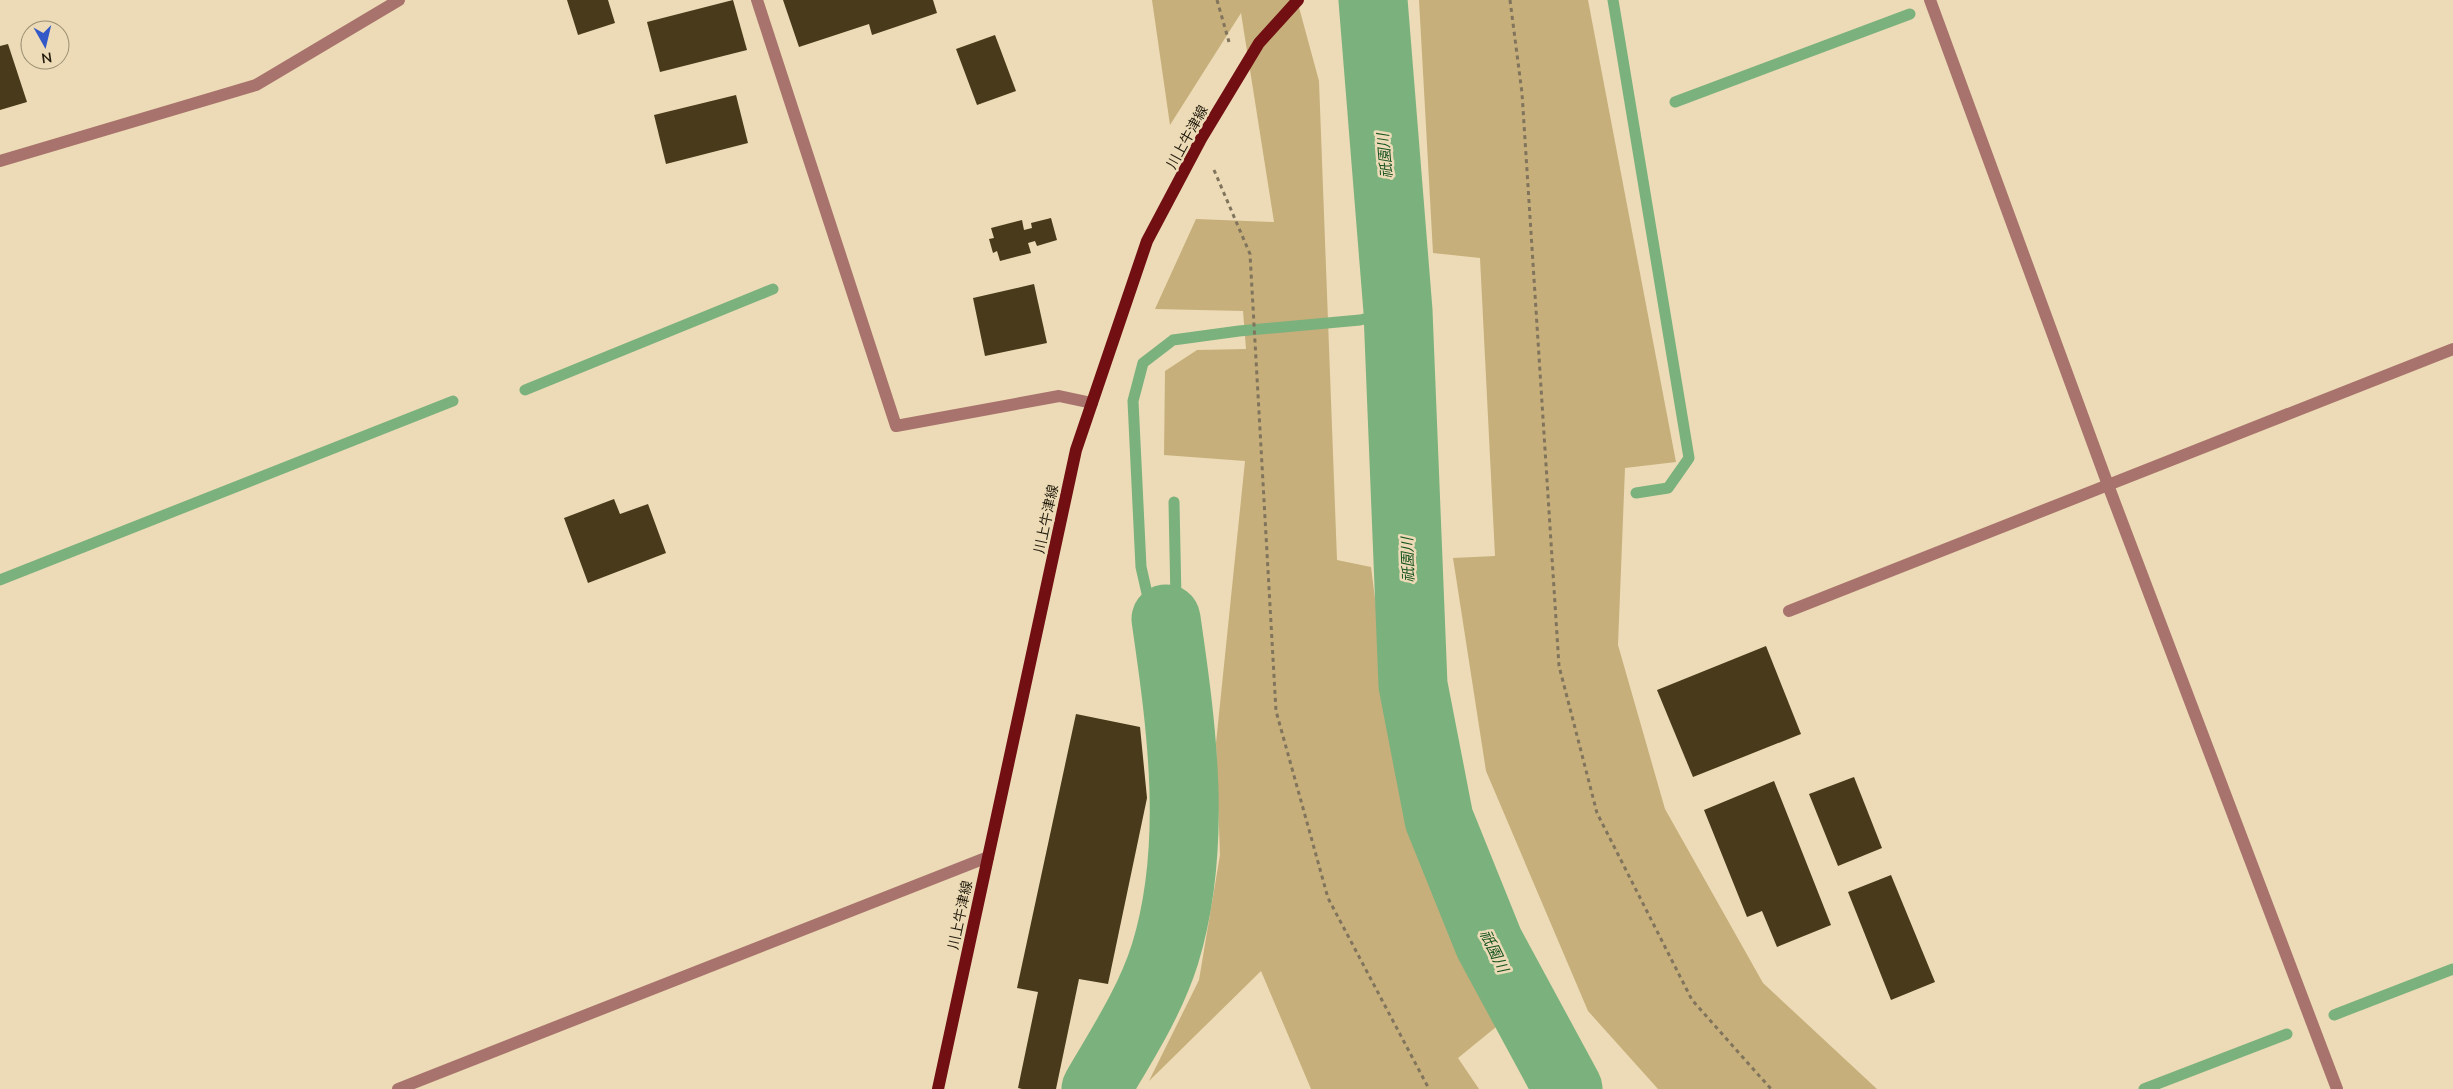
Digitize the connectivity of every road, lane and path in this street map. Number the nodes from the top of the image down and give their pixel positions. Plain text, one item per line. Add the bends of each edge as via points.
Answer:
1 (399, 0) edge
2 (757, 0) edge
3 (1298, 0) edge
4 (1510, 0) edge
5 (1930, 0) edge
6 (1201, 139) junction
7 (0, 161) edge
8 (2453, 349) edge
9 (1092, 403) junction
10 (2108, 486) junction
11 (1789, 611) dead end
12 (988, 857) junction
13 (398, 1089) edge
14 (938, 1089) edge
15 (1430, 1089) edge
16 (1772, 1089) edge
17 (2337, 1089) edge

1 - 7 street via 256,85
2 - 9 street via 896,426 1059,396
3 - 6 main road, 川上牛津線 via 1259,43
4 - 16 path via 1523,102 1559,666 1597,813 1692,1000
5 - 10 street
6 - 9 main road, 川上牛津線 via 1148,241
6 - 15 path via 1250,254 1276,712 1328,898
8 - 10 street
9 - 12 main road, 川上牛津線 via 1076,450
10 - 11 street
10 - 17 street
12 - 13 street
12 - 14 main road, 川上牛津線

